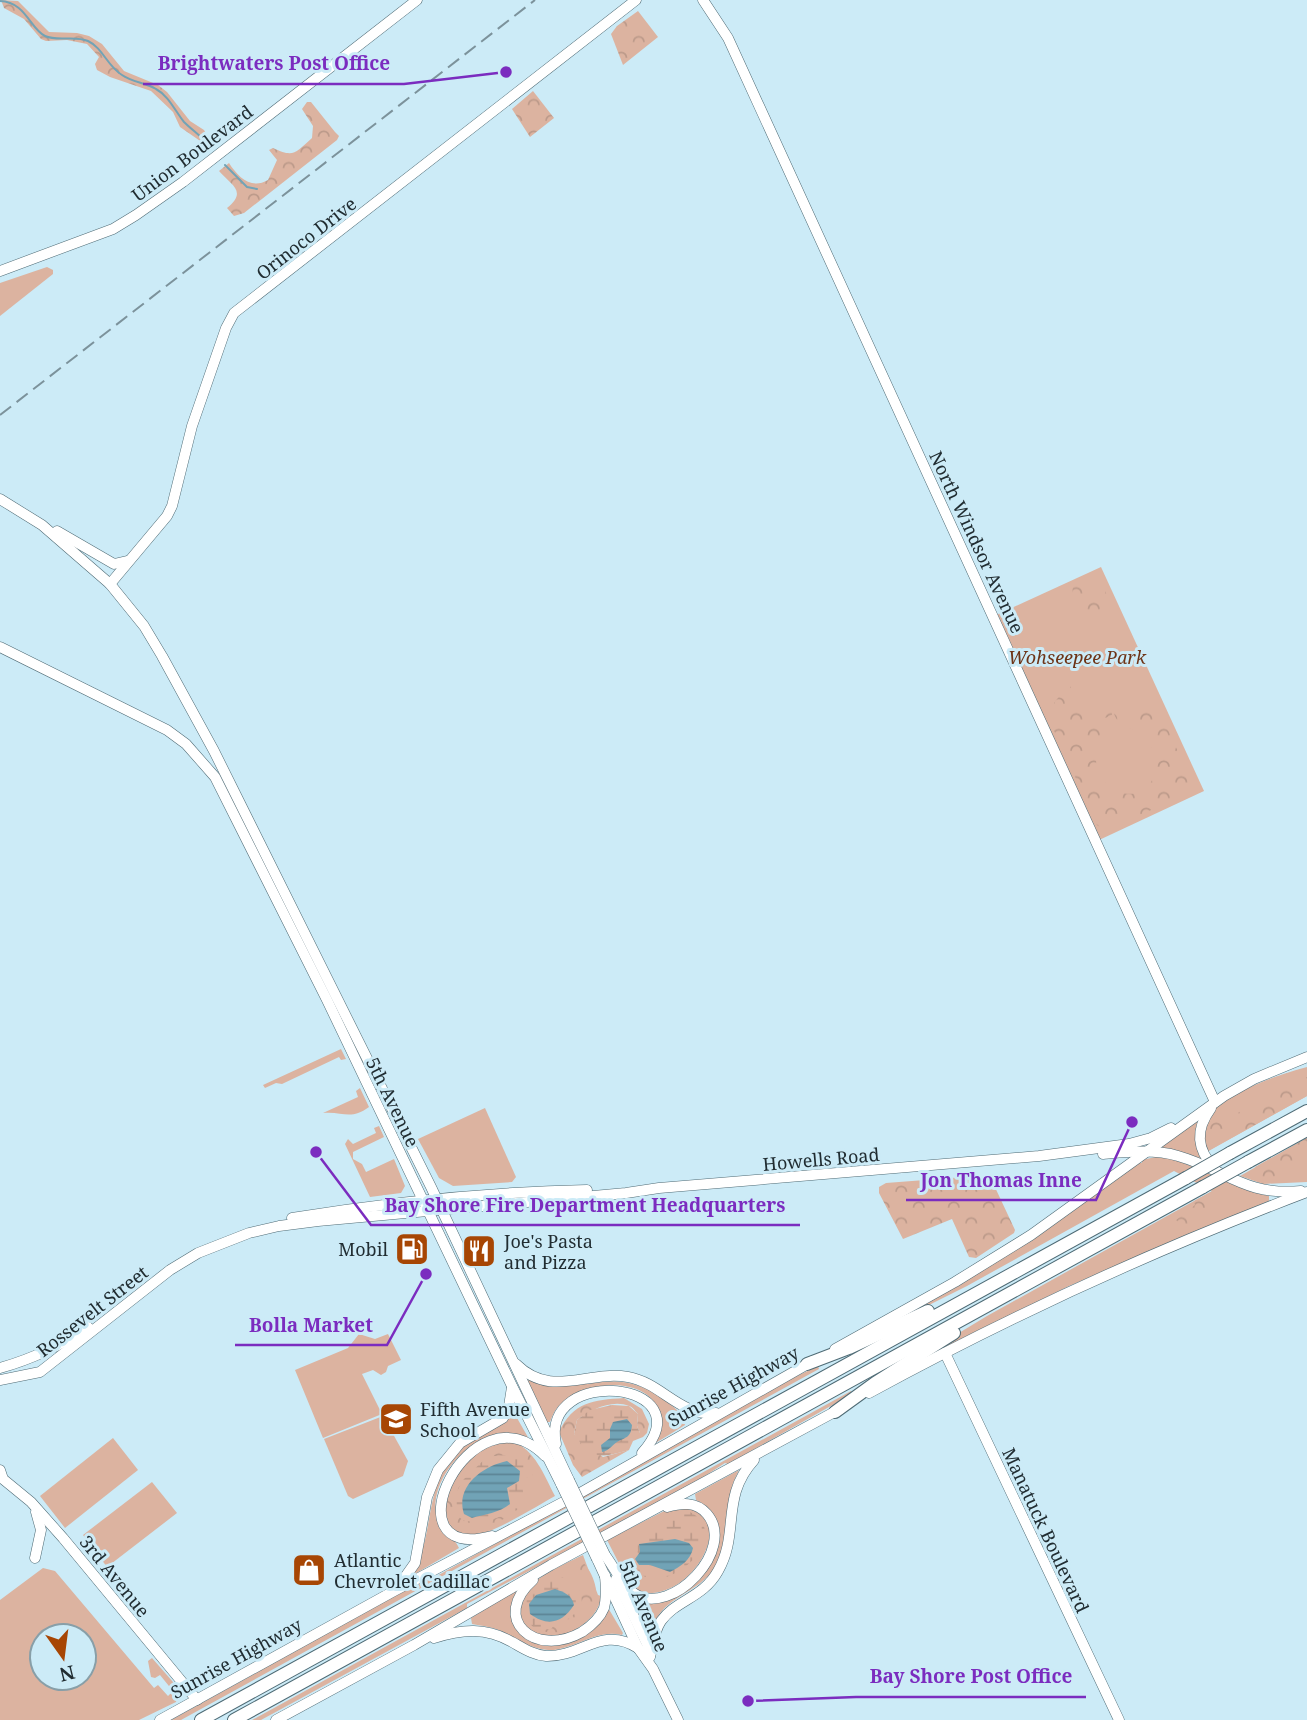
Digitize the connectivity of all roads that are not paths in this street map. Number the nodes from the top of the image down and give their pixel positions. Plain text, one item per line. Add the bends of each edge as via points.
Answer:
1 (417, 0) edge
2 (636, 0) edge
3 (703, 0) edge
4 (0, 271) edge
5 (0, 499) edge
6 (43, 526) junction
7 (131, 559) junction
8 (110, 584) junction
9 (0, 647) edge
10 (1307, 1059) edge
11 (1215, 1102) junction
12 (1307, 1111) edge
13 (1195, 1116) junction
14 (1307, 1130) edge
15 (1147, 1152) junction
16 (1039, 1156) junction
17 (1217, 1172) junction
18 (1307, 1191) edge
19 (423, 1201) junction
20 (439, 1205) junction
21 (428, 1211) junction
22 (318, 1217) junction
23 (196, 1251) junction
24 (1027, 1266) junction
25 (1009, 1294) junction
26 (945, 1353) junction
27 (510, 1359) junction
28 (807, 1364) junction
29 (0, 1368) edge
30 (0, 1380) edge
31 (512, 1386) junction
32 (720, 1412) junction
33 (835, 1412) junction
34 (760, 1453) junction
35 (635, 1461) junction
36 (555, 1462) junction
37 (1, 1476) edge
38 (31, 1502) junction
39 (646, 1513) junction
40 (509, 1531) junction
41 (601, 1557) junction
42 (35, 1558) dead end
43 (551, 1565) junction
44 (605, 1575) junction
45 (394, 1591) junction
46 (414, 1645) junction
47 (638, 1648) junction
48 (650, 1657) junction
49 (653, 1669) junction
50 (197, 1700) junction
51 (160, 1720) edge
52 (201, 1720) edge
53 (234, 1720) edge
54 (276, 1720) edge
55 (678, 1720) edge
56 (1119, 1720) edge

1 - 4 main road, Union Boulevard via 136,215 113,229
2 - 7 main road, Orinoco Drive via 234,313 192,426 172,506
3 - 11 main road, North Windsor Avenue via 746,76
5 - 6 main road
6 - 7 main road via 114,564
6 - 8 main road, 5th Avenue
7 - 8 main road, Orinoco Drive
8 - 20 main road, 5th Avenue via 145,626 214,751
9 - 19 main road, 5th Avenue via 167,730 215,777
10 - 11 main road, Sunrise Highway via 1254,1079
11 - 13 main road, Sunrise Highway
11 - 17 main road via 1202,1121 1199,1139
12 - 24 highway, Sunrise Highway, bridge
13 - 15 main road, Sunrise Highway
13 - 16 main road, Howells Road via 1137,1142
14 - 25 highway, bridge
15 - 16 main road, Howells Road
15 - 17 main road, Howells Road via 1182,1157
15 - 28 main road, Sunrise Highway via 989,1261
16 - 20 main road, Howells Road via 648,1189 533,1191
17 - 18 main road, Howells Road via 1261,1190
18 - 26 main road via 1103,1277
19 - 20 main road, Howells Road
19 - 21 main road, 5th Avenue
19 - 22 main road, Howells Road
20 - 21 main road, Howells Road
20 - 27 main road, 5th Avenue
21 - 22 main road, Howells Road
21 - 31 main road, 5th Avenue
22 - 23 main road, Howells Road via 251,1226
23 - 29 main road via 169,1265 63,1344
23 - 30 main road, Rossevelt Street via 40,1372
24 - 28 highway
24 - 52 highway, Sunrise Highway
25 - 33 highway
25 - 53 highway
26 - 33 main road
26 - 56 main road, Manatuck Boulevard
27 - 32 main road via 539,1380 628,1377 657,1388 693,1412
27 - 36 main road, 5th Avenue
28 - 32 main road, Sunrise Highway
31 - 36 main road, 5th Avenue
31 - 45 main road via 503,1418 460,1443 438,1469 427,1497 415,1563
32 - 35 main road, Sunrise Highway
33 - 34 main road
34 - 39 main road
34 - 48 main road via 737,1484 728,1545 718,1573 701,1592 662,1620
35 - 36 main road via 653,1439 656,1416 643,1397 616,1390 582,1397 558,1415
35 - 40 main road, Sunrise Highway
36 - 40 main road via 530,1444 506,1439 476,1450 450,1476 440,1507 449,1531 470,1541
36 - 41 main road, 5th Avenue, bridge
37 - 38 main road, 3rd Avenue
38 - 42 main road via 41,1530
38 - 50 main road, 3rd Avenue
39 - 41 main road via 687,1503 708,1516 714,1544 697,1575 673,1593 643,1597
39 - 43 main road
40 - 45 main road, Sunrise Highway
41 - 44 main road, 5th Avenue
41 - 48 main road, 5th Avenue
43 - 44 main road via 523,1590 516,1606 522,1628 539,1641 569,1637 596,1621 606,1601
43 - 46 main road
44 - 47 main road, 5th Avenue
45 - 50 main road, Sunrise Highway
46 - 47 main road via 472,1630 496,1634 543,1655 611,1639
46 - 54 main road
47 - 49 main road, 5th Avenue
48 - 49 main road, 5th Avenue
49 - 55 main road, 5th Avenue
50 - 51 main road, Sunrise Highway

